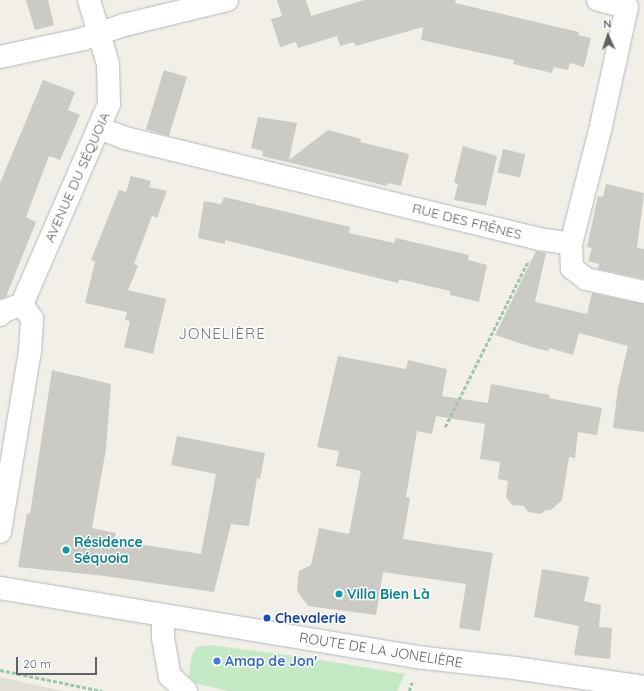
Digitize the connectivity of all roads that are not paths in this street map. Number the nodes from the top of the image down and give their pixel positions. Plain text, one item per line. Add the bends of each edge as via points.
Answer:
1 (89, 0) edge
2 (227, 0) edge
3 (598, 0) edge
4 (628, 4) edge
5 (100, 33) junction
6 (0, 58) edge
7 (99, 128) junction
8 (571, 244) junction
9 (644, 292) edge
10 (22, 304) junction
11 (0, 315) edge
12 (0, 532) edge
13 (0, 588) edge
14 (163, 616) junction
15 (644, 687) edge
16 (186, 691) edge

1 - 5 street, AVENUE DU SÉQUOIA
2 - 5 street
3 - 4 street
4 - 8 street
5 - 6 street
5 - 7 street, AVENUE DU SÉQUOIA via 108,64 109,104
7 - 8 street, RUE DES FRÊNES via 125,138 540,239
7 - 10 street, AVENUE DU SÉQUOIA
8 - 9 street via 572,268 586,279
10 - 11 street
10 - 12 street via 32,319 30,351
13 - 14 street, ROUTE DE LA JONELIÈRE
14 - 15 street, ROUTE DE LA JONELIÈRE via 416,657 515,668
14 - 16 street via 163,638 170,676

